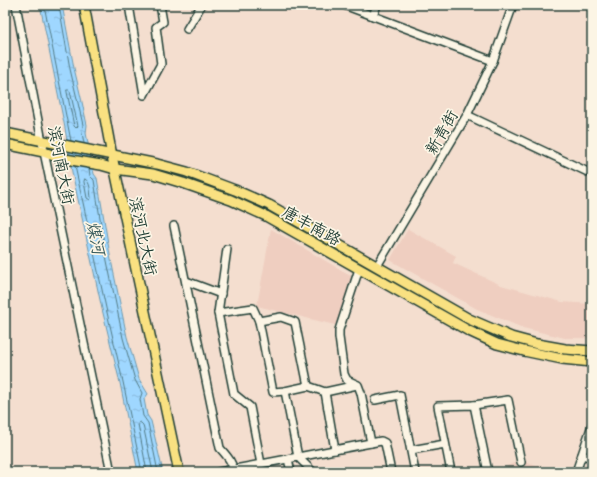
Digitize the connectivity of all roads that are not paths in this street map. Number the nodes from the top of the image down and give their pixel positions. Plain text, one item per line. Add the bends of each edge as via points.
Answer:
1 (16, 5) edge
2 (84, 5) edge
3 (129, 5) edge
4 (160, 5) edge
5 (200, 5) edge
6 (345, 5) edge
7 (377, 5) edge
8 (514, 5) edge
9 (373, 16) junction
10 (187, 29) dead end
11 (493, 61) junction
12 (467, 115) junction
13 (5, 133) edge
14 (42, 141) junction
15 (5, 144) edge
16 (44, 152) junction
17 (112, 156) junction
18 (115, 169) junction
19 (592, 174) edge
20 (174, 226) dead end
21 (227, 249) dead end
22 (377, 266) junction
23 (360, 269) junction
24 (186, 281) junction
25 (221, 294) junction
26 (218, 313) junction
27 (259, 321) junction
28 (592, 351) edge
29 (592, 362) edge
30 (358, 385) junction
31 (308, 386) junction
32 (285, 391) junction
33 (324, 392) junction
34 (375, 400) dead end
35 (474, 405) junction
36 (592, 425) edge
37 (371, 443) junction
38 (445, 444) junction
39 (335, 450) junction
40 (411, 450) junction
41 (582, 454) junction
42 (298, 457) junction
43 (592, 458) edge
44 (288, 459) junction
45 (521, 462) dead end
46 (261, 464) junction
47 (234, 471) edge
48 (111, 472) edge
49 (179, 472) edge
50 (219, 472) edge
51 (291, 472) edge
52 (313, 472) edge
53 (391, 472) edge
54 (415, 472) edge
55 (451, 472) edge
56 (488, 472) edge
57 (576, 472) edge

1 - 14 street, 滨河南大街
2 - 17 main road, 滨河北大街
3 - 4 street via 144,95 161,64 156,27 163,22
5 - 10 street via 202,6
6 - 9 street
7 - 9 street
8 - 11 street, 新青街
9 - 11 street
11 - 12 street, 新青街
12 - 19 street
12 - 22 street, 新青街
13 - 14 main road, 唐丰南路
14 - 16 street, 滨河南大街
14 - 17 main road, 唐丰南路
15 - 16 main road, 唐丰南路
16 - 18 main road, 唐丰南路 via 59,158
16 - 48 street, 滨河南大街
17 - 18 main road, 滨河北大街
17 - 22 main road, 唐丰南路 via 187,172 235,190 269,205
18 - 23 main road, 唐丰南路 via 153,174 231,200 266,216
18 - 49 main road, 滨河北大街
20 - 24 street
21 - 25 street
22 - 28 main road, 唐丰南路 via 469,319 511,336 537,344
23 - 29 main road, 唐丰南路 via 469,331 497,344 562,359
23 - 30 street via 339,330 344,374 347,380
24 - 25 street
24 - 47 street via 220,448 229,458
25 - 26 street
26 - 27 street via 252,308
26 - 46 street via 234,394 250,407
27 - 31 street via 281,317 295,322
27 - 32 street via 273,392
30 - 33 street
30 - 37 street
31 - 32 street
31 - 33 street
32 - 42 street
33 - 39 street
34 - 40 street via 400,395
35 - 38 street via 438,406
35 - 45 street via 508,400
35 - 56 street
36 - 41 street
37 - 39 street
37 - 53 street via 385,443
38 - 40 street
38 - 55 street
39 - 42 street
40 - 54 street
41 - 43 street
41 - 57 street
42 - 44 street
42 - 52 street
44 - 46 street
44 - 51 street
46 - 47 street
47 - 50 street

